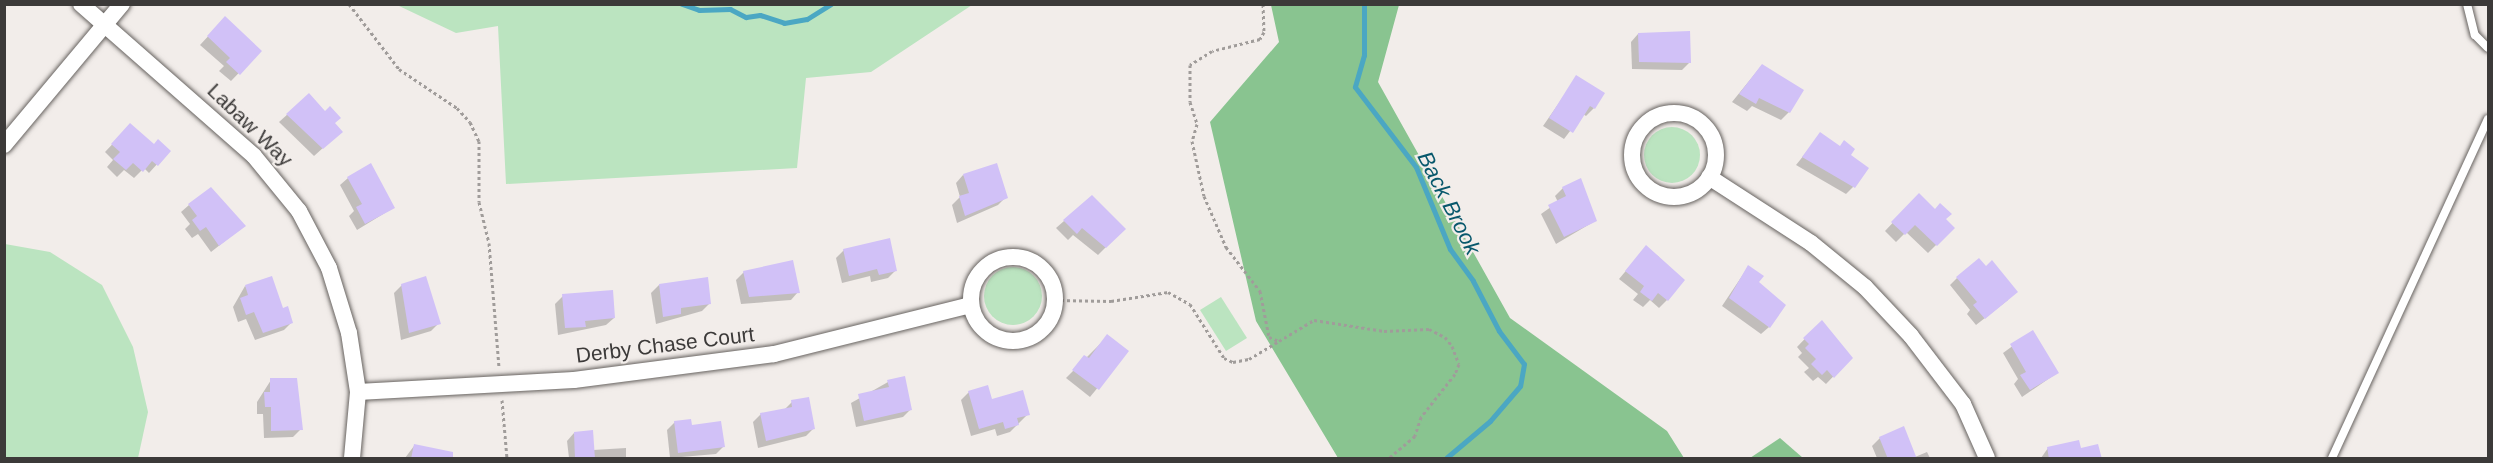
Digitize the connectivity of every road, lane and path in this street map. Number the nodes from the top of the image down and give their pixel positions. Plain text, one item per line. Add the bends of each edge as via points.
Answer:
1 (81, 4) edge
2 (122, 4) edge
3 (349, 4) edge
4 (1263, 4) edge
5 (2467, 4) edge
6 (105, 25) junction
7 (2488, 48) edge
8 (2488, 119) edge
9 (4, 145) edge
10 (1709, 177) junction
11 (1055, 300) junction
12 (971, 305) junction
13 (1279, 341) junction
14 (500, 373) dead end
15 (358, 392) junction
16 (501, 395) dead end
17 (352, 459) edge
18 (507, 459) edge
19 (1389, 459) edge
20 (1987, 459) edge
21 (2332, 459) edge

1 - 6 street, Labaw Way
2 - 6 street
3 - 14 path via 399,69 457,108 470,122 479,141 479,202 489,243
4 - 13 path via 1264,32 1260,39 1212,51 1190,65 1190,102 1197,124 1192,141 1204,196 1226,247 1260,291 1269,337
5 - 7 lane via 2475,35
6 - 9 street
6 - 15 street, Labaw Way via 254,156 299,211 341,299
8 - 21 lane
10 - 10 street via 1716,151 1705,126 1694,118 1674,113 1654,117 1636,137 1633,165 1647,188 1674,197 1700,188
10 - 20 street via 1811,243 1865,287 1911,336 1963,404
11 - 12 street via 1044,327 1021,340 994,336 975,318
11 - 12 street via 1048,276 1038,265 1012,256 986,266 977,277
11 - 13 path via 1111,301 1168,292 1190,304 1224,358 1233,362 1249,358
12 - 15 street, Derby Chase Court via 774,354 574,380
13 - 19 path via 1314,320 1384,331 1429,329 1445,337 1459,364 1446,389 1421,417 1415,436
15 - 17 street, Labaw Way
16 - 18 path

